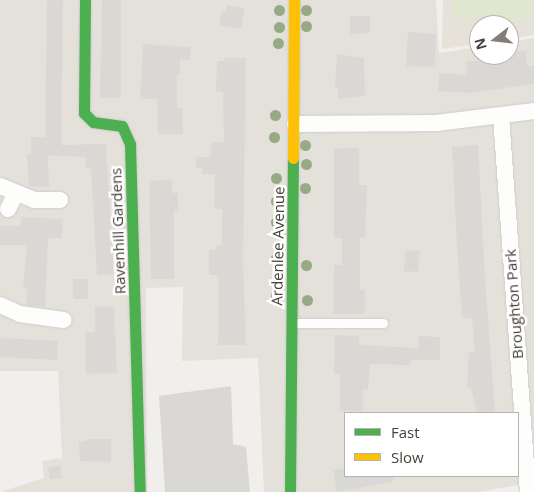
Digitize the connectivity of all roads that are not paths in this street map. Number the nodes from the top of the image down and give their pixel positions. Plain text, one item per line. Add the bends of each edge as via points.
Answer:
1 (85, 0) edge
2 (294, 0) edge
3 (534, 111) edge
4 (500, 116) junction
5 (295, 124) junction
6 (0, 186) edge
7 (16, 193) junction
8 (60, 200) dead end
9 (8, 209) dead end
10 (0, 305) edge
11 (64, 320) dead end
12 (292, 322) junction
13 (383, 323) dead end
14 (140, 492) edge
15 (290, 492) edge
16 (528, 492) edge

1 - 14 street, Ravenhill Gardens via 84,114 93,122 122,126 130,144
2 - 5 street, Ardenlee Avenue
3 - 4 street
4 - 5 street via 436,123
4 - 16 street, Broughton Park
5 - 12 street, Ardenlee Avenue
6 - 7 street
7 - 8 street via 34,200
7 - 9 street
10 - 11 street via 20,314
12 - 13 lane
12 - 15 street, Ardenlee Avenue

